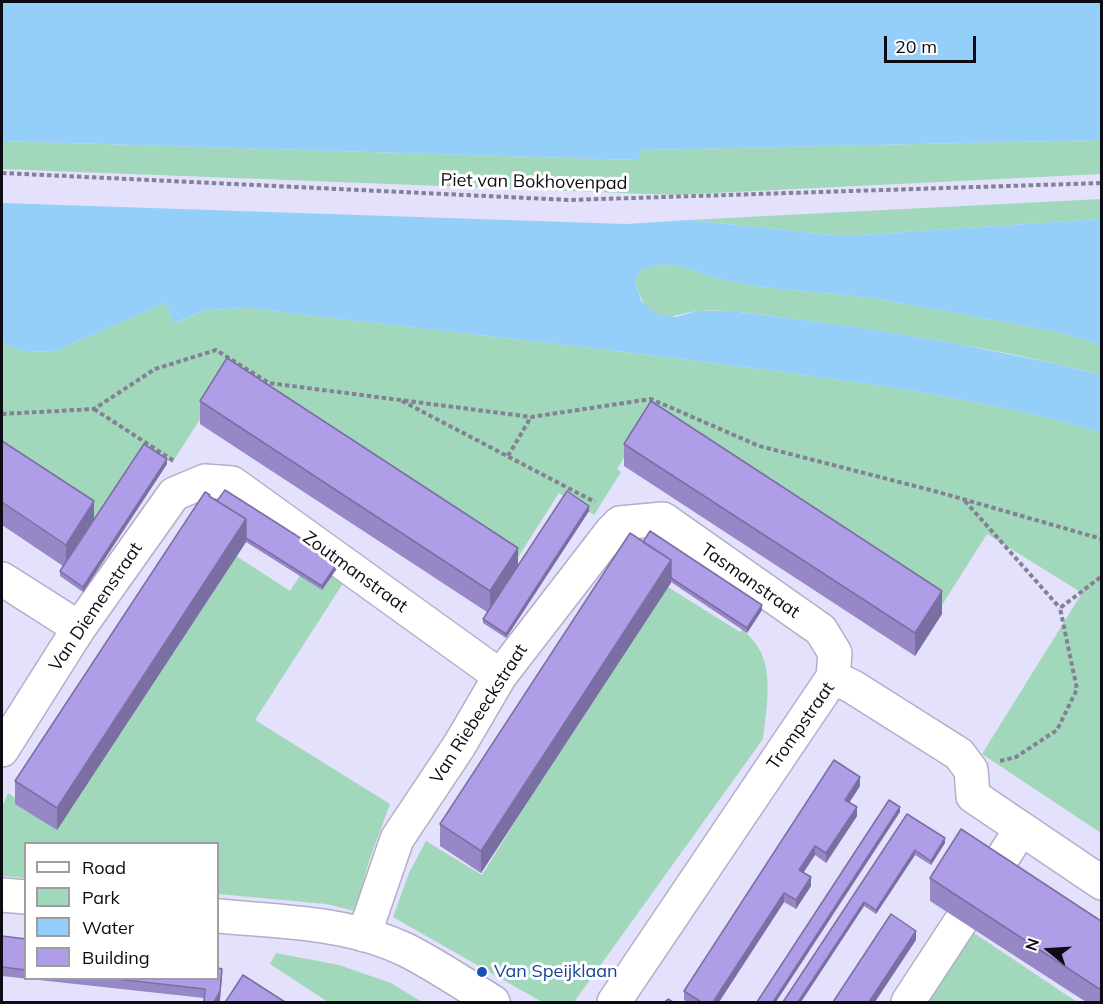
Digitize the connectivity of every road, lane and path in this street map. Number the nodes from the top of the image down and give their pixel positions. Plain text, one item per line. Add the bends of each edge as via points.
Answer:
1 (2, 172) edge
2 (1101, 183) edge
3 (399, 399) junction
4 (94, 409) junction
5 (2, 414) edge
6 (531, 417) junction
7 (508, 456) junction
8 (205, 481) junction
9 (964, 500) junction
10 (633, 522) junction
11 (1101, 539) edge
12 (1101, 576) edge
13 (2, 579) edge
14 (1060, 608) junction
15 (79, 628) junction
16 (500, 676) junction
17 (833, 677) junction
18 (2, 750) edge
19 (971, 770) junction
20 (1021, 829) junction
21 (993, 873) edge
22 (1101, 883) edge
23 (2, 895) edge
24 (24, 897) edge
25 (219, 916) edge
26 (961, 921) edge
27 (364, 935) junction
28 (493, 1002) edge
29 (614, 1002) edge
30 (908, 1002) edge

1 - 2 path, Piet van Bokhovenpad via 570,200
3 - 4 path via 269,383 216,350 155,369
3 - 6 path
3 - 7 path
4 - 5 path
4 - 8 path
6 - 7 path
6 - 9 path via 651,399 759,446
7 - 10 path
8 - 15 street, Van Diemenstraat via 174,494
8 - 16 street, Zoutmanstraat via 231,483
9 - 11 path
9 - 14 path
10 - 16 street, Van Riebeeckstraat via 620,523 611,532
10 - 17 street, Tasmanstraat via 663,519 821,630 835,653
12 - 14 path
13 - 15 street
14 - 19 path via 1077,689 1057,730 1016,757
15 - 18 street, Van Diemenstraat
16 - 27 street, Van Riebeeckstraat via 397,839
17 - 19 street, Trompstraat via 958,754
17 - 29 street, Trompstraat
19 - 20 street via 973,796
20 - 21 street
20 - 22 street
23 - 24 street
25 - 27 street
26 - 30 street
27 - 28 street via 406,950

